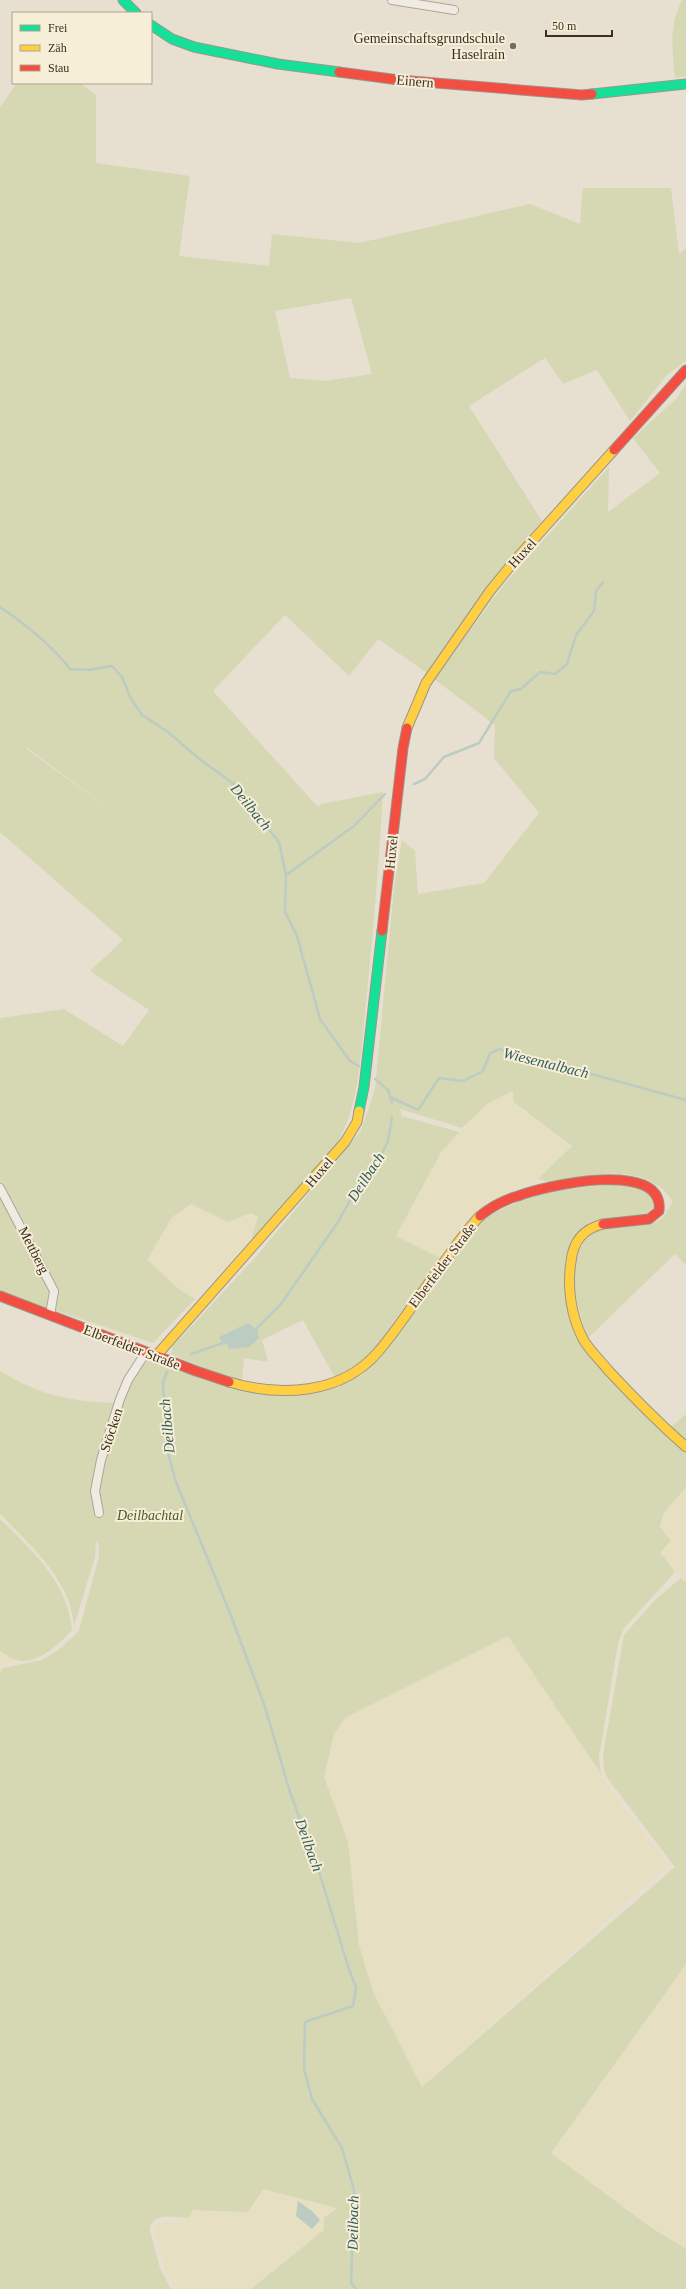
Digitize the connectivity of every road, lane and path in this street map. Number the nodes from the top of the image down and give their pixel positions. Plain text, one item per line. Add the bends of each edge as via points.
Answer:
1 (123, 0) edge
2 (392, 0) edge
3 (454, 10) dead end
4 (135, 12) edge
5 (152, 27) edge
6 (686, 84) edge
7 (686, 370) edge
8 (0, 1188) edge
9 (0, 1296) edge
10 (50, 1315) junction
11 (146, 1352) junction
12 (156, 1356) junction
13 (686, 1447) edge
14 (99, 1513) dead end

1 - 4 main road
2 - 3 street
5 - 6 main road, Einern via 172,39 194,47 278,64 399,80 582,95
7 - 12 main road, Huxel via 516,559 490,591 426,682 409,721 403,748 364,1087 356,1122 345,1142
8 - 10 street, Mettberg via 54,1291
9 - 10 main road, Elberfelder Straße
10 - 11 main road, Elberfelder Straße
11 - 12 main road, Elberfelder Straße
11 - 14 street, Stöcken via 128,1380 120,1399 101,1460 95,1491
12 - 13 main road, Elberfelder Straße via 208,1375 262,1389 292,1391 321,1387 346,1377 378,1352 465,1233 487,1210 516,1196 547,1188 593,1181 626,1180 649,1187 657,1195 659,1211 654,1217 644,1220 595,1226 578,1239 570,1263 576,1320 581,1336 590,1350

